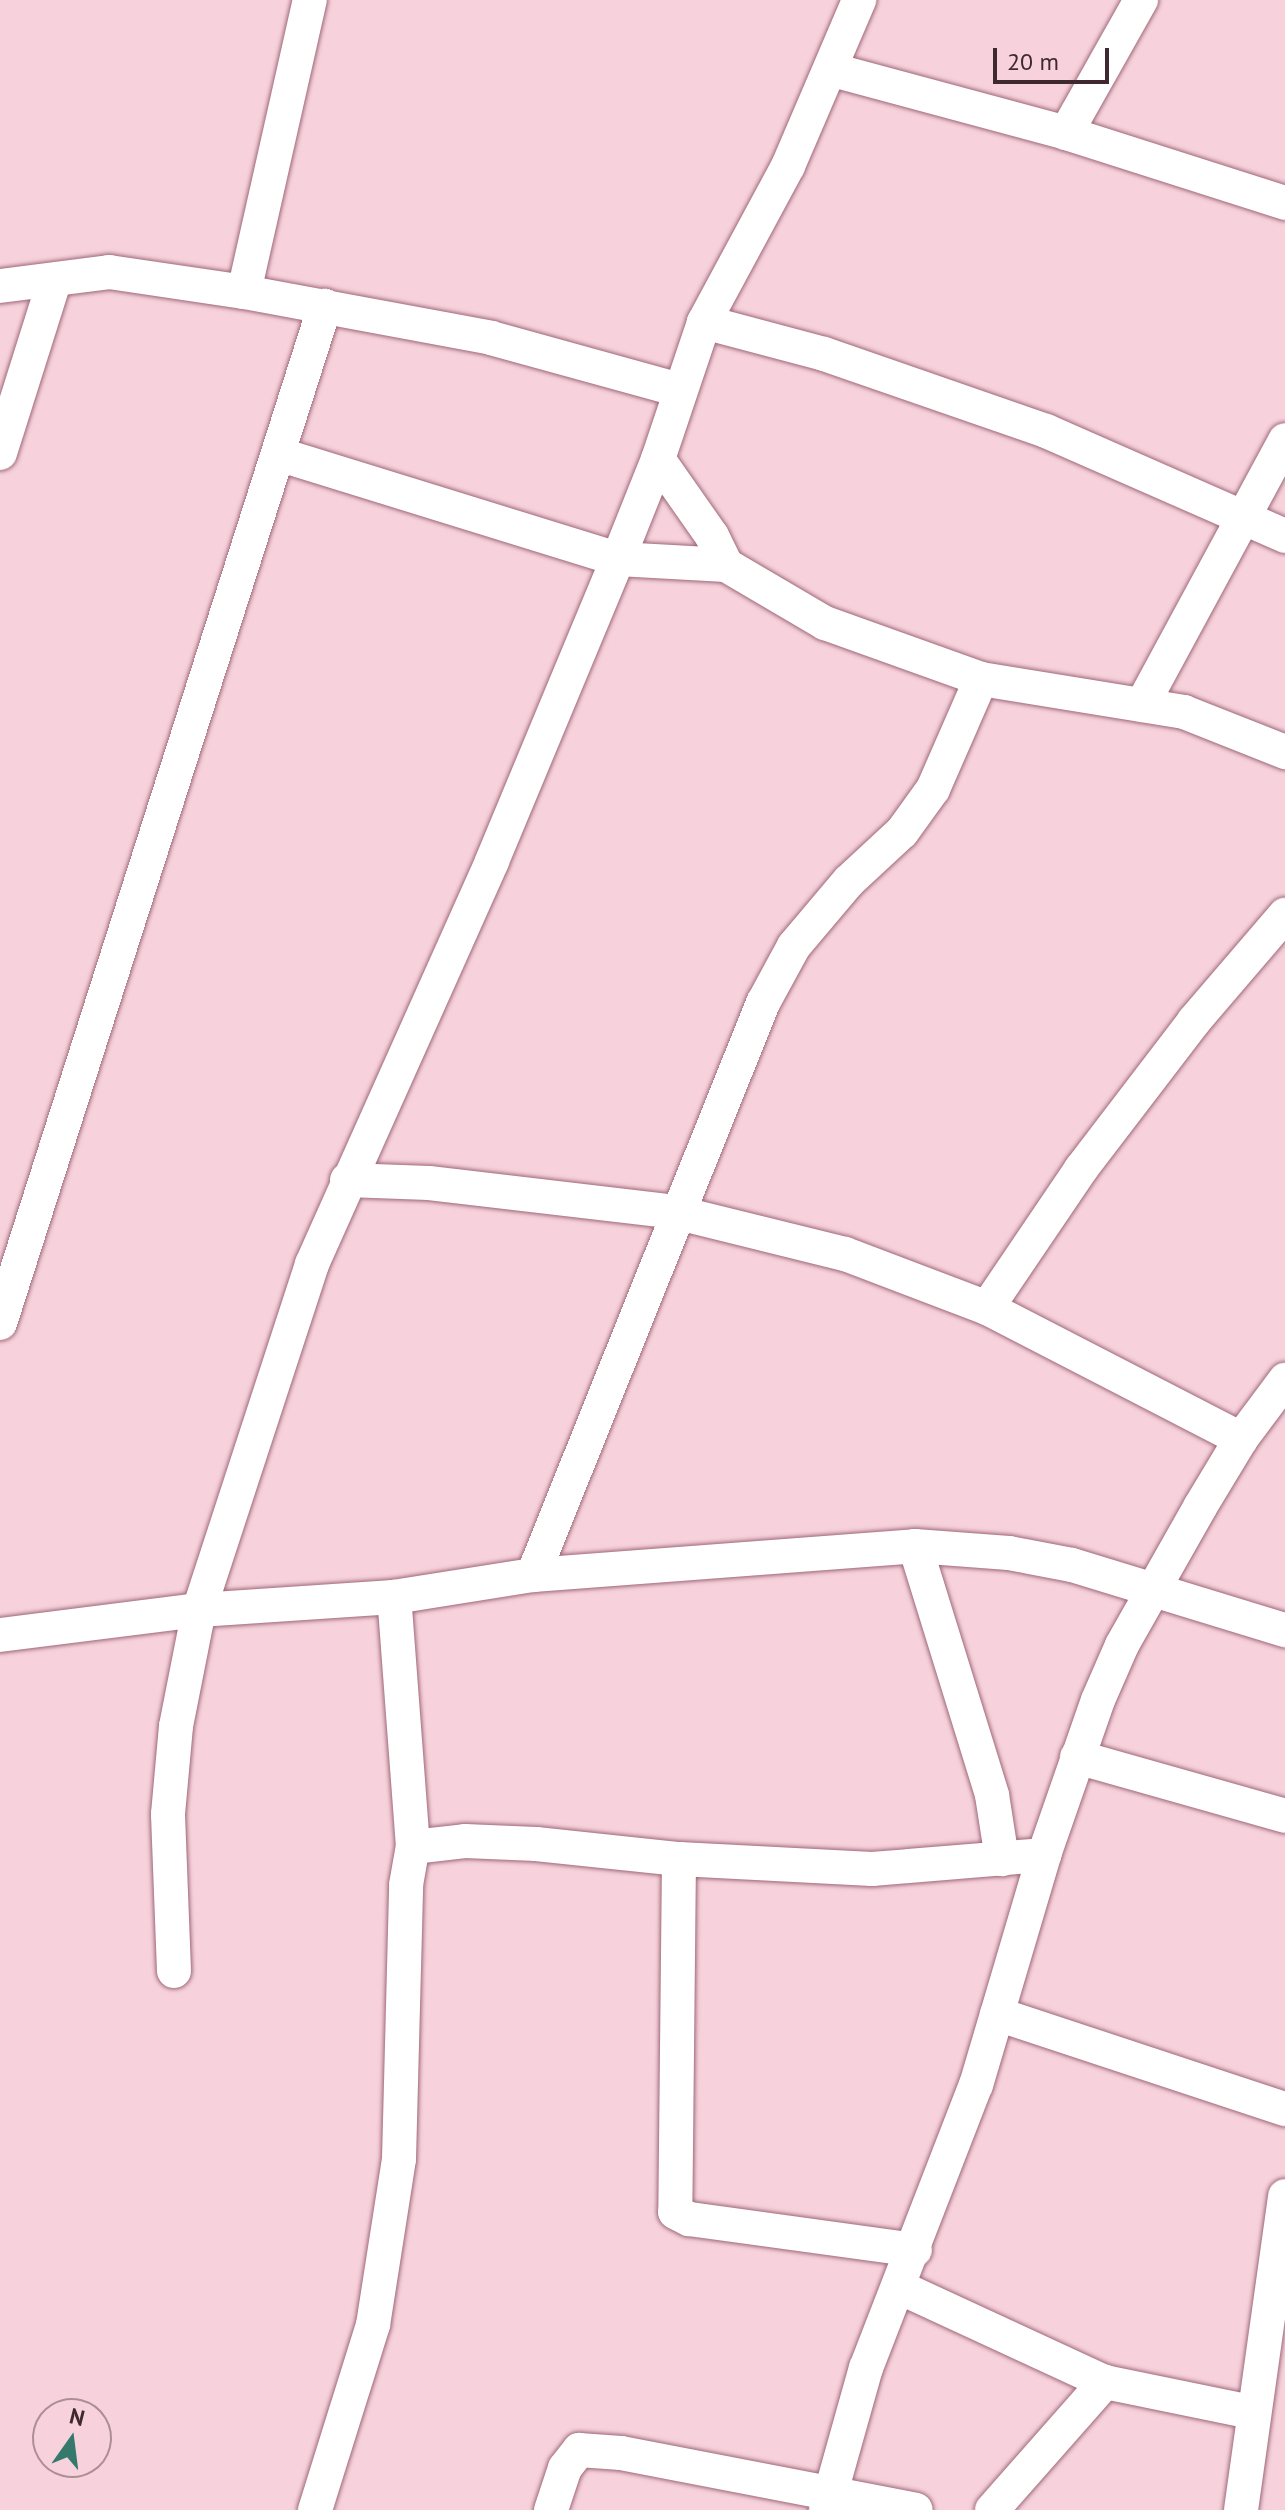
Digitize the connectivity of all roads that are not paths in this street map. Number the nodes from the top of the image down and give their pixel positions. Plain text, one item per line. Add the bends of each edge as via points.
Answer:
1 (310, 0) edge
2 (859, 0) edge
3 (1141, 0) edge
4 (833, 70) junction
5 (1066, 133) junction
6 (1285, 203) edge
7 (54, 282) junction
8 (0, 286) edge
9 (244, 292) junction
10 (325, 306) junction
11 (704, 322) junction
12 (680, 390) junction
13 (1285, 440) edge
14 (0, 453) edge
15 (278, 454) junction
16 (658, 459) junction
17 (1247, 519) junction
18 (1285, 536) edge
19 (618, 559) junction
20 (726, 565) junction
21 (981, 679) junction
22 (1142, 705) junction
23 (1285, 752) edge
24 (1285, 915) edge
25 (347, 1180) junction
26 (675, 1212) junction
27 (987, 1308) junction
28 (0, 1323) edge
29 (1285, 1380) edge
30 (1241, 1439) junction
31 (915, 1546) junction
32 (533, 1575) junction
33 (1153, 1590) junction
34 (394, 1597) junction
35 (199, 1610) junction
36 (1285, 1630) edge
37 (0, 1635) edge
38 (1077, 1757) junction
39 (1285, 1816) edge
40 (413, 1847) junction
41 (1044, 1855) junction
42 (679, 1859) junction
43 (1002, 1859) junction
44 (174, 1971) dead end
45 (997, 2014) junction
46 (1285, 2109) edge
47 (1285, 2196) edge
48 (915, 2250) junction
49 (899, 2287) junction
50 (1105, 2382) junction
51 (1251, 2412) junction
52 (829, 2503) edge
53 (315, 2510) edge
54 (551, 2510) edge
55 (916, 2510) edge
56 (992, 2510) edge
57 (1241, 2510) edge

1 - 9 street
2 - 4 street
3 - 5 street
4 - 5 street
4 - 11 street
5 - 6 street
7 - 8 street
7 - 9 street via 109,272
7 - 14 street
9 - 10 street
10 - 12 street via 491,338
10 - 15 street
11 - 12 street
11 - 17 street via 824,354 1001,415
12 - 16 street
13 - 17 street
15 - 19 street
15 - 28 street
16 - 19 street
16 - 20 street
17 - 18 street
17 - 22 street
19 - 20 street
19 - 25 street via 486,874
20 - 21 street via 825,623
21 - 22 street
21 - 26 street via 933,789 902,832 849,881 794,946 763,1003
22 - 23 street via 1218,723
24 - 27 street via 1194,1021 1081,1169
25 - 26 street via 457,1185
25 - 35 street via 312,1264
26 - 27 street via 845,1254
26 - 32 street
27 - 30 street
29 - 30 street
30 - 33 street
31 - 32 street
31 - 33 street via 1009,1553
31 - 43 street via 992,1795
32 - 34 street
33 - 36 street
33 - 38 street via 1122,1645
34 - 35 street
34 - 40 street
35 - 37 street
35 - 44 street via 170,1780
38 - 39 street
38 - 41 street
40 - 42 street via 465,1841 536,1844
40 - 53 street via 406,1885 403,2104 389,2230 355,2392
41 - 43 street
41 - 45 street
42 - 43 street via 872,1869
42 - 48 street via 675,2212 689,2219
45 - 46 street
45 - 48 street
47 - 51 street
48 - 49 street
49 - 50 street
49 - 52 street via 866,2368
50 - 51 street
50 - 56 street
51 - 57 street
52 - 54 street via 621,2453 579,2450 565,2468
52 - 55 street

